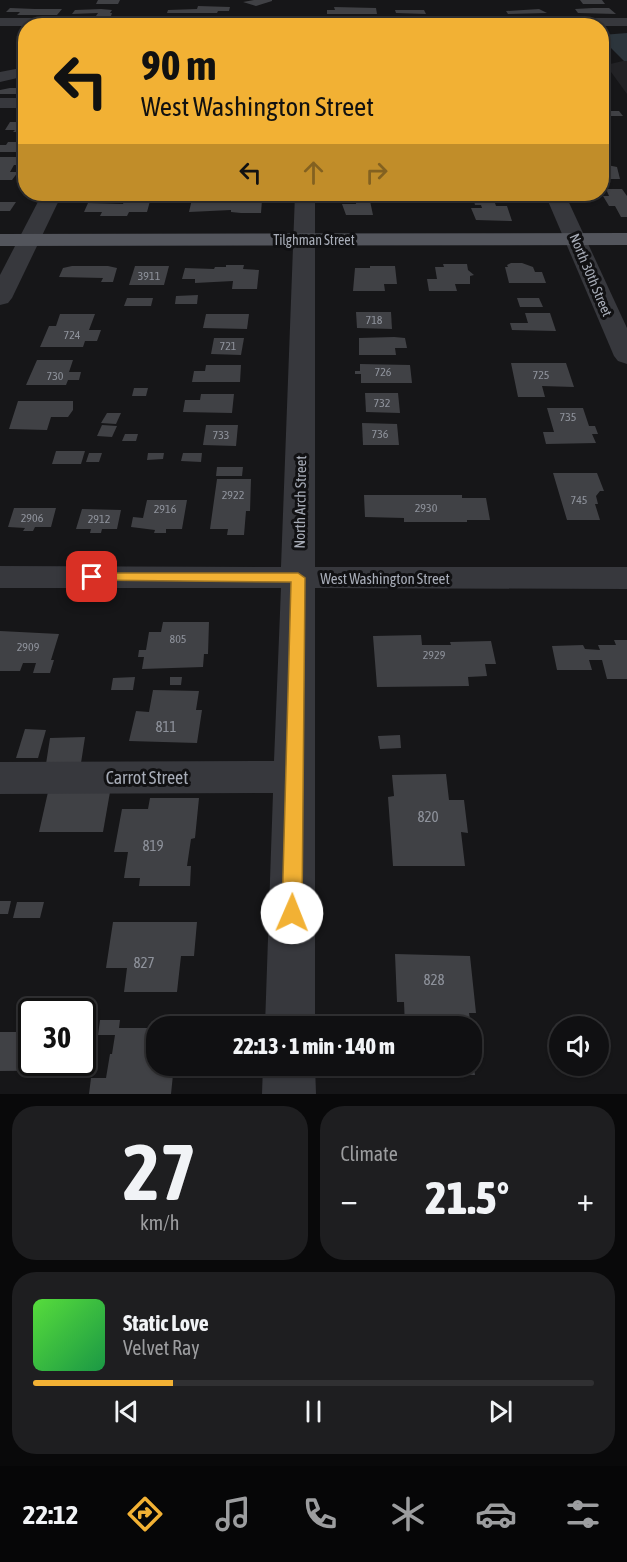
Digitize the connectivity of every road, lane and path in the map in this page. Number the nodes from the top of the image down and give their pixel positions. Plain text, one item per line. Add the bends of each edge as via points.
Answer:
1 (145, 7) dead end
2 (470, 8) dead end
3 (286, 9) dead end
4 (139, 18) edge
5 (248, 18) edge
6 (474, 18) edge
7 (0, 22) edge
8 (18, 22) edge
9 (609, 22) edge
10 (627, 22) edge
11 (18, 73) edge
12 (0, 77) edge
13 (0, 104) edge
14 (18, 104) edge
15 (48, 201) edge
16 (305, 201) edge
17 (558, 201) edge
18 (576, 239) junction
19 (627, 239) edge
20 (0, 240) edge
21 (29, 240) junction
22 (305, 240) junction
23 (0, 298) edge
24 (627, 356) edge
25 (0, 577) edge
26 (298, 578) junction
27 (627, 578) edge
28 (294, 777) junction
29 (0, 778) edge
30 (290, 1016) edge
31 (289, 1076) edge
32 (289, 1094) edge

1 - 4 street
2 - 6 street
3 - 5 street
7 - 8 street
9 - 10 street
11 - 12 street
13 - 14 street
15 - 21 street
16 - 22 street, North Arch Street
17 - 18 street, North 30th Street
18 - 19 main road, Tilghman Street
18 - 22 main road, Tilghman Street
18 - 24 street, North 30th Street
20 - 21 main road, Tilghman Street
21 - 22 main road, Tilghman Street
21 - 23 street
22 - 26 street, North Arch Street
25 - 26 street, West Washington Street
26 - 27 street, West Washington Street
26 - 28 street, North Arch Street
28 - 29 street, Carrot Street
28 - 30 street, North Arch Street
31 - 32 street

